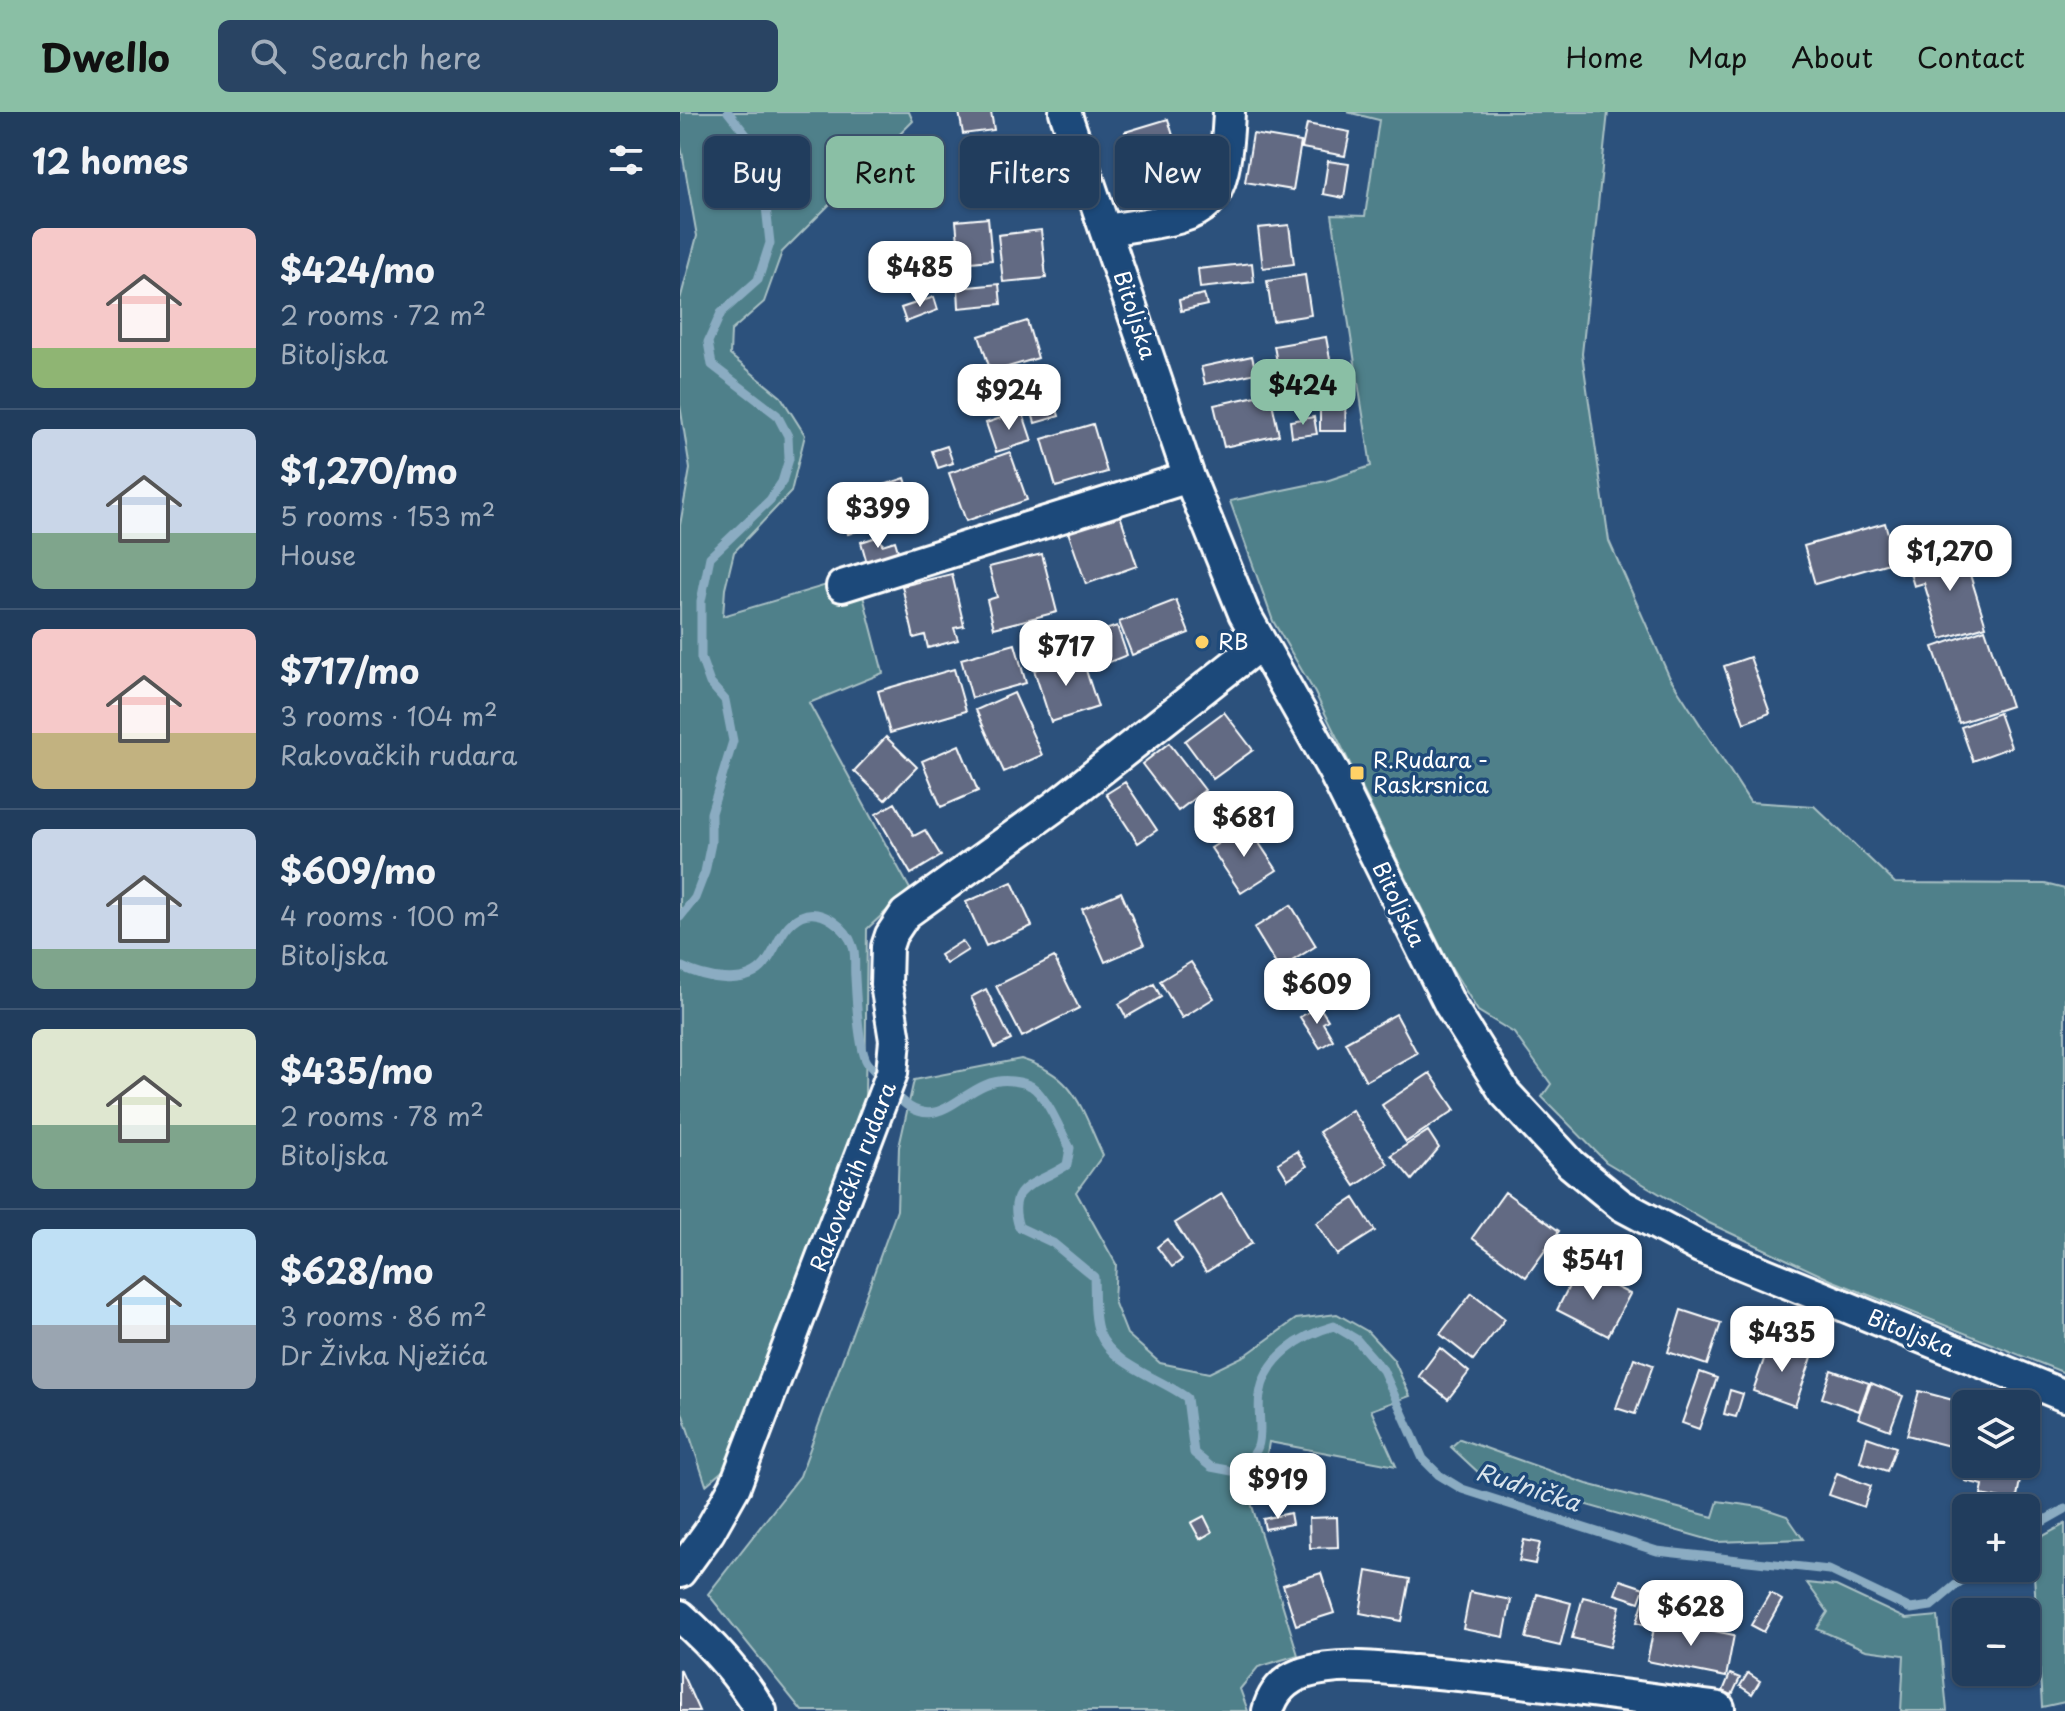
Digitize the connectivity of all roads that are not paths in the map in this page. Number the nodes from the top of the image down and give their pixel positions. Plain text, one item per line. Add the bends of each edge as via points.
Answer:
1 (1065, 112) edge
2 (1229, 112) edge
3 (1107, 230) junction
4 (1189, 477) junction
5 (842, 586) dead end
6 (1259, 645) junction
7 (2065, 1396) edge
8 (682, 1563) edge
9 (680, 1616) edge
10 (1719, 1708) dead end
11 (761, 1711) edge
12 (1268, 1711) edge

1 - 3 street, Bitoljska
2 - 3 street via 1223,174 1204,208 1188,217
3 - 4 street, Bitoljska
4 - 5 street
4 - 6 street, Bitoljska
6 - 7 street, Bitoljska via 1333,770 1450,1005 1505,1093 1579,1172 1621,1205 1700,1247
6 - 8 street, Rakovačkih rudara via 1054,807 905,914 891,935 886,984 895,1040 892,1073 735,1486 709,1532
9 - 11 street via 733,1670
10 - 12 street via 1458,1674 1358,1667 1289,1679

